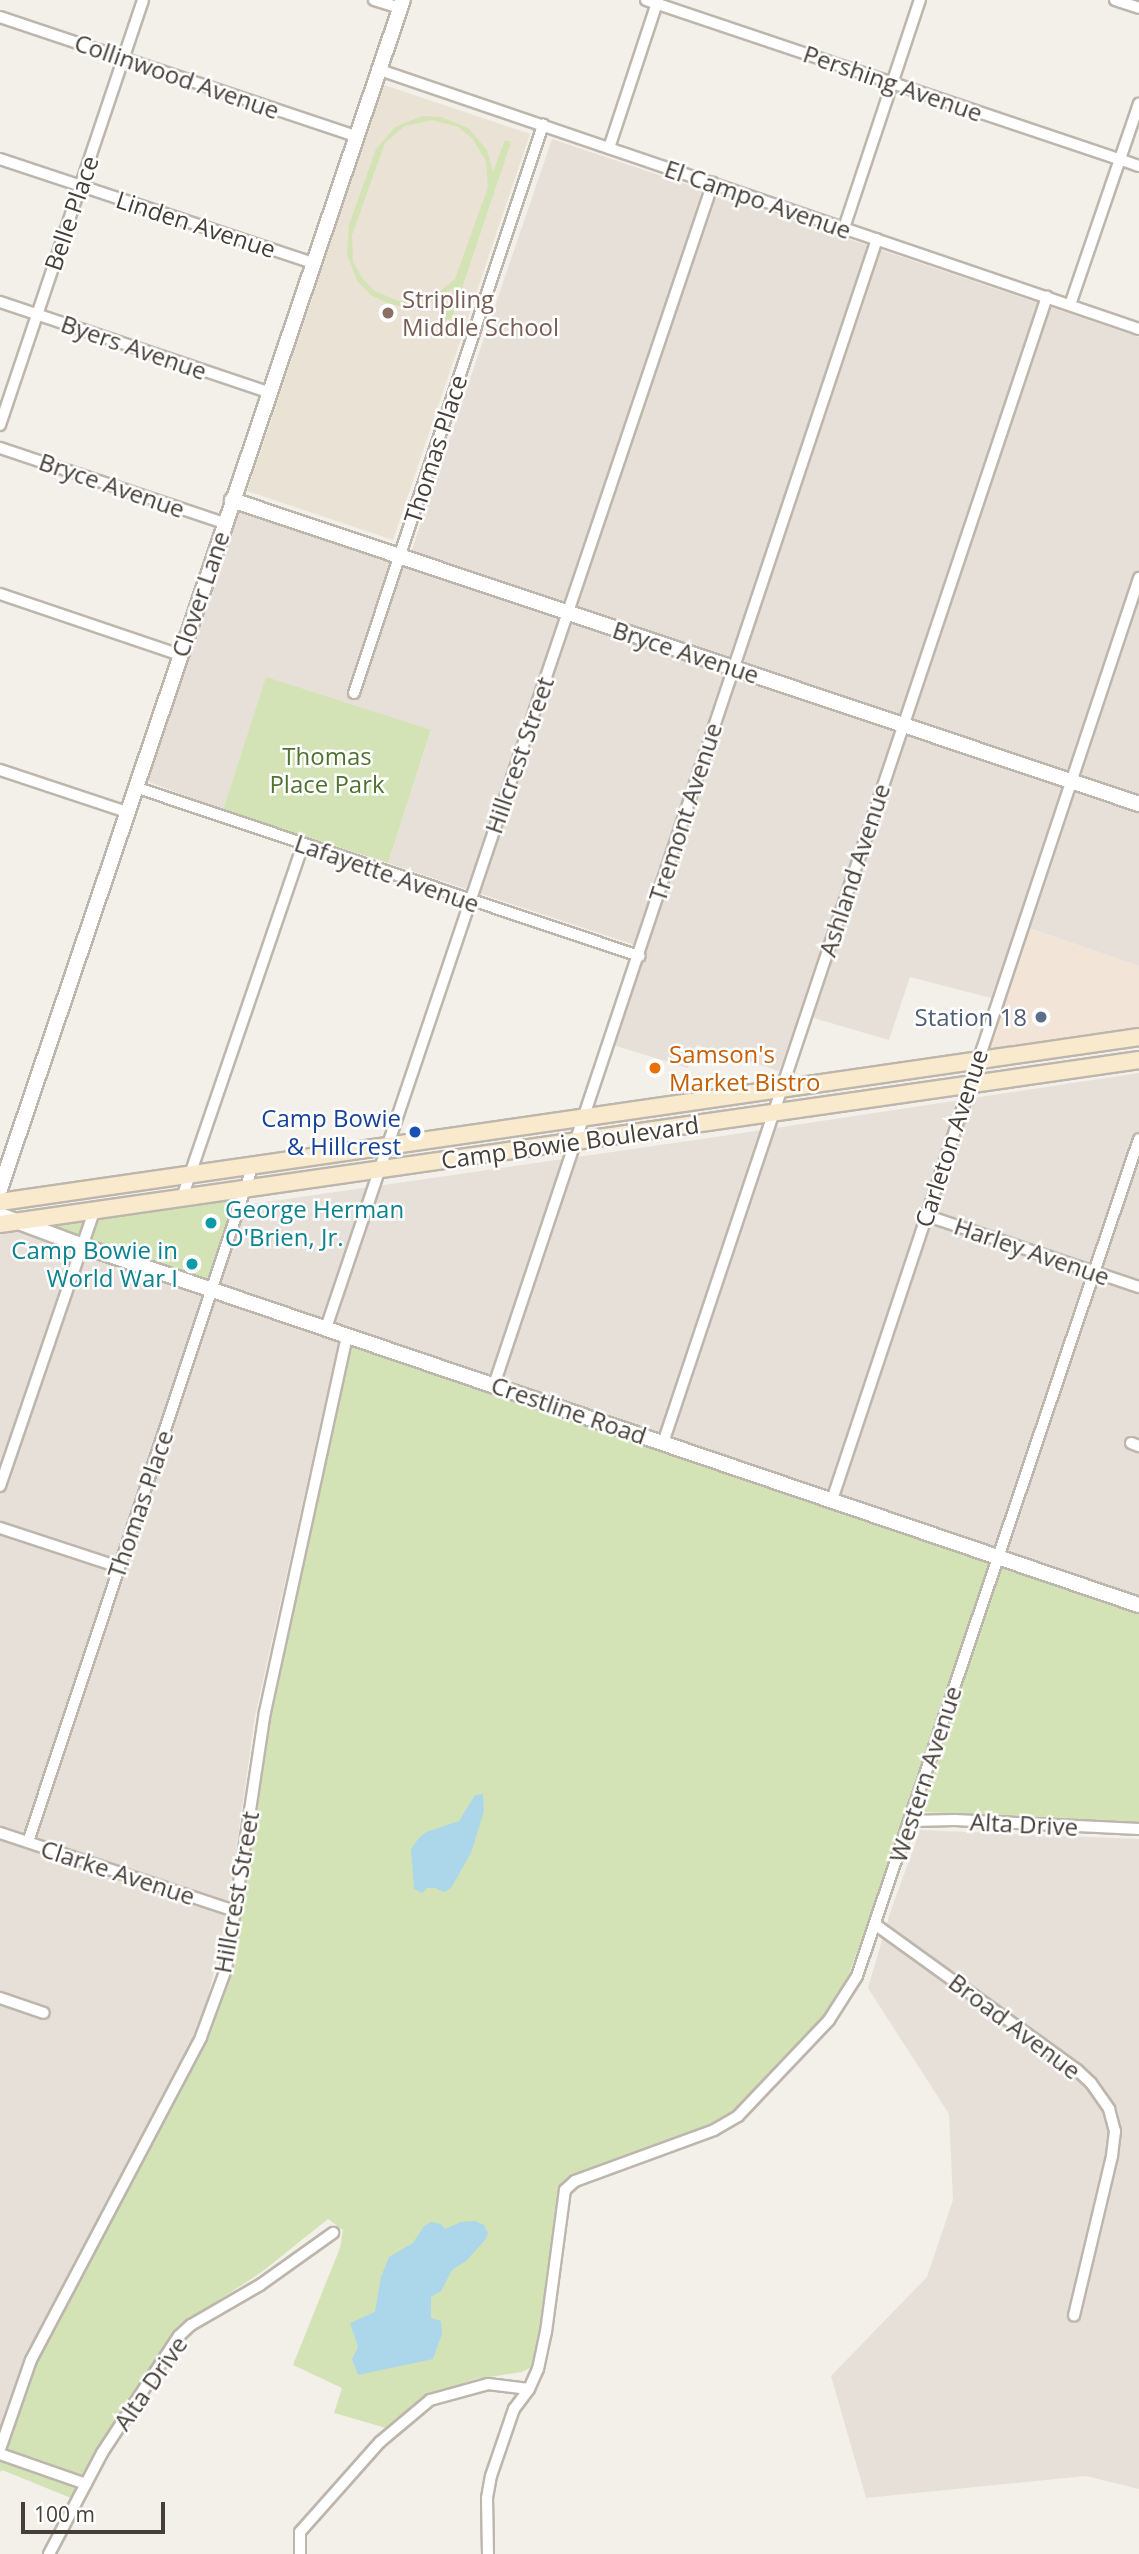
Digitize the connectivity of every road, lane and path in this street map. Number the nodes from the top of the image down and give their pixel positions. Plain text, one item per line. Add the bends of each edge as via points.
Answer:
1 (142, 0) edge
2 (374, 0) edge
3 (920, 0) edge
4 (1115, 0) edge
5 (654, 1) edge
6 (401, 4) edge
7 (1139, 8) edge
8 (0, 17) edge
9 (123, 58) junction
10 (377, 69) junction
11 (893, 82) junction
12 (1139, 104) edge
13 (543, 125) junction
14 (355, 136) junction
15 (609, 148) junction
16 (0, 159) edge
17 (1120, 160) junction
18 (1139, 166) edge
19 (713, 183) junction
20 (80, 186) junction
21 (844, 228) junction
22 (877, 239) junction
23 (312, 263) junction
24 (1047, 297) junction
25 (0, 302) edge
26 (1070, 305) junction
27 (37, 315) junction
28 (1139, 329) edge
29 (268, 392) junction
30 (0, 425) edge
31 (0, 448) edge
32 (232, 500) junction
33 (224, 523) junction
34 (400, 556) junction
35 (1139, 578) edge
36 (0, 594) edge
37 (568, 612) junction
38 (180, 655) junction
39 (733, 668) junction
40 (354, 693) dead end
41 (902, 724) junction
42 (0, 770) edge
43 (1071, 781) junction
44 (135, 787) junction
45 (1139, 804) edge
46 (127, 812) junction
47 (303, 845) junction
48 (470, 901) junction
49 (639, 956) junction
50 (1139, 1037) edge
51 (1060, 1048) junction
52 (977, 1059) junction
53 (1139, 1060) edge
54 (1065, 1070) junction
55 (969, 1084) junction
56 (782, 1088) junction
57 (774, 1113) junction
58 (584, 1118) junction
59 (1139, 1139) edge
60 (576, 1142) junction
61 (388, 1145) junction
62 (253, 1165) junction
63 (379, 1170) junction
64 (191, 1174) junction
65 (245, 1188) junction
66 (0, 1189) edge
67 (182, 1198) junction
68 (0, 1202) edge
69 (94, 1212) junction
70 (0, 1214) edge
71 (925, 1215) junction
72 (8, 1223) edge
73 (82, 1247) junction
74 (1094, 1272) junction
75 (1139, 1287) edge
76 (212, 1290) junction
77 (326, 1328) junction
78 (347, 1335) junction
79 (494, 1385) junction
80 (663, 1443) junction
81 (0, 1486) edge
82 (832, 1500) junction
83 (0, 1528) edge
84 (999, 1556) junction
85 (119, 1567) junction
86 (1139, 1605) edge
87 (910, 1821) junction
88 (1139, 1829) edge
89 (0, 1833) edge
90 (27, 1842) junction
91 (235, 1912) junction
92 (876, 1925) junction
93 (0, 1998) edge
94 (44, 2013) dead end
95 (333, 2233) dead end
96 (1073, 2316) dead end
97 (529, 2389) junction
98 (0, 2452) edge
99 (86, 2484) junction
100 (50, 2554) edge
101 (300, 2554) edge
102 (488, 2554) edge

1 - 9 street, Belle Place
2 - 6 street
3 - 11 street
4 - 7 street
5 - 11 street, Pershing Avenue
5 - 15 street
6 - 10 street, Clover Lane
8 - 9 street, Collinwood Avenue
9 - 14 street, Collinwood Avenue
9 - 20 street, Belle Place
10 - 13 street, El Campo Avenue
10 - 14 street, Clover Lane
11 - 17 street, Pershing Avenue
11 - 21 street
12 - 17 street
13 - 15 street, El Campo Avenue
13 - 34 street, Thomas Place
14 - 23 street, Clover Lane
15 - 19 street, El Campo Avenue
16 - 20 street, Linden Avenue
17 - 18 street, Pershing Avenue
17 - 26 street
19 - 21 street, El Campo Avenue
19 - 37 street, Hillcrest Street
20 - 23 street, Linden Avenue
20 - 27 street, Belle Place
21 - 22 street, El Campo Avenue
22 - 24 street, El Campo Avenue
22 - 39 street, Tremont Avenue
23 - 29 street, Clover Lane
24 - 26 street, El Campo Avenue
24 - 41 street, Ashland Avenue
25 - 27 street, Byers Avenue
26 - 28 street, El Campo Avenue
27 - 29 street, Byers Avenue
27 - 30 street, Belle Place
29 - 32 street, Clover Lane
31 - 33 street, Bryce Avenue
32 - 33 street, Clover Lane
32 - 34 street, Bryce Avenue
33 - 38 street, Clover Lane
34 - 37 street, Bryce Avenue
34 - 40 street, Thomas Place
35 - 43 street, Carleton Avenue
36 - 38 street
37 - 39 street, Bryce Avenue
37 - 48 street, Hillcrest Street
38 - 44 street, Clover Lane
39 - 41 street, Bryce Avenue
39 - 49 street, Tremont Avenue
41 - 43 street, Bryce Avenue
41 - 56 street, Ashland Avenue
42 - 46 street
43 - 45 street, Bryce Avenue
43 - 52 street, Carleton Avenue
44 - 46 street, Clover Lane
44 - 47 street, Lafayette Avenue
46 - 66 street, Clover Lane
47 - 48 street, Lafayette Avenue
47 - 64 street
48 - 49 street, Lafayette Avenue
48 - 61 street, Hillcrest Street
49 - 58 street, Tremont Avenue
50 - 51 main road, Camp Bowie Boulevard
51 - 52 main road, Camp Bowie Boulevard
51 - 54 main road
52 - 55 street, Carleton Avenue
52 - 56 main road, Camp Bowie Boulevard
53 - 54 main road, Camp Bowie Boulevard
54 - 55 main road, Camp Bowie Boulevard
55 - 57 main road, Camp Bowie Boulevard
55 - 71 street, Carleton Avenue
56 - 57 street, Ashland Avenue
56 - 58 main road, Camp Bowie Boulevard
57 - 60 main road, Camp Bowie Boulevard
57 - 80 street, Ashland Avenue
58 - 60 street, Tremont Avenue
58 - 61 main road, Camp Bowie Boulevard
59 - 74 street, Western Avenue
60 - 63 main road, Camp Bowie Boulevard
60 - 79 street, Tremont Avenue
61 - 62 main road, Camp Bowie Boulevard
61 - 63 street, Hillcrest Street
62 - 64 main road, Camp Bowie Boulevard
62 - 65 street, Thomas Place
63 - 65 main road, Camp Bowie Boulevard
63 - 77 street, Hillcrest Street
64 - 67 street
64 - 68 main road, Camp Bowie Boulevard
65 - 67 main road, Camp Bowie Boulevard
65 - 76 street, Thomas Place
67 - 69 main road, Camp Bowie Boulevard
69 - 72 main road, Camp Bowie Boulevard
69 - 73 street
70 - 72 street, Crestline Road
71 - 74 street, Harley Avenue
71 - 82 street, Carleton Avenue
72 - 73 street, Crestline Road
73 - 76 street, Crestline Road
73 - 81 street
74 - 75 street, Harley Avenue
74 - 84 street, Western Avenue
76 - 77 street, Crestline Road
76 - 85 street, Thomas Place
77 - 78 street, Crestline Road
78 - 79 street, Crestline Road
78 - 91 street, Hillcrest Street via 265,1712
79 - 80 street, Crestline Road
80 - 82 street, Crestline Road
82 - 84 street, Crestline Road
83 - 85 street
84 - 86 street, Crestline Road
84 - 87 street, Western Avenue
85 - 90 street, Thomas Place
87 - 88 street, Alta Drive
87 - 92 street, Western Avenue
89 - 90 street, Clarke Avenue
90 - 91 street, Clarke Avenue
91 - 98 street, Hillcrest Street via 226,1969 201,2037 31,2360
92 - 96 street, Broad Avenue via 1077,2070 1110,2109 1115,2131 1111,2156
92 - 97 street, Western Avenue via 856,1976 829,2020 738,2116 714,2130 569,2185 562,2198 546,2332
93 - 94 street
95 - 99 street, Alta Drive via 179,2336
97 - 101 street via 488,2384 430,2400 380,2442 299,2532
97 - 102 street via 513,2409 491,2476
98 - 99 street
99 - 100 street, Alta Drive

